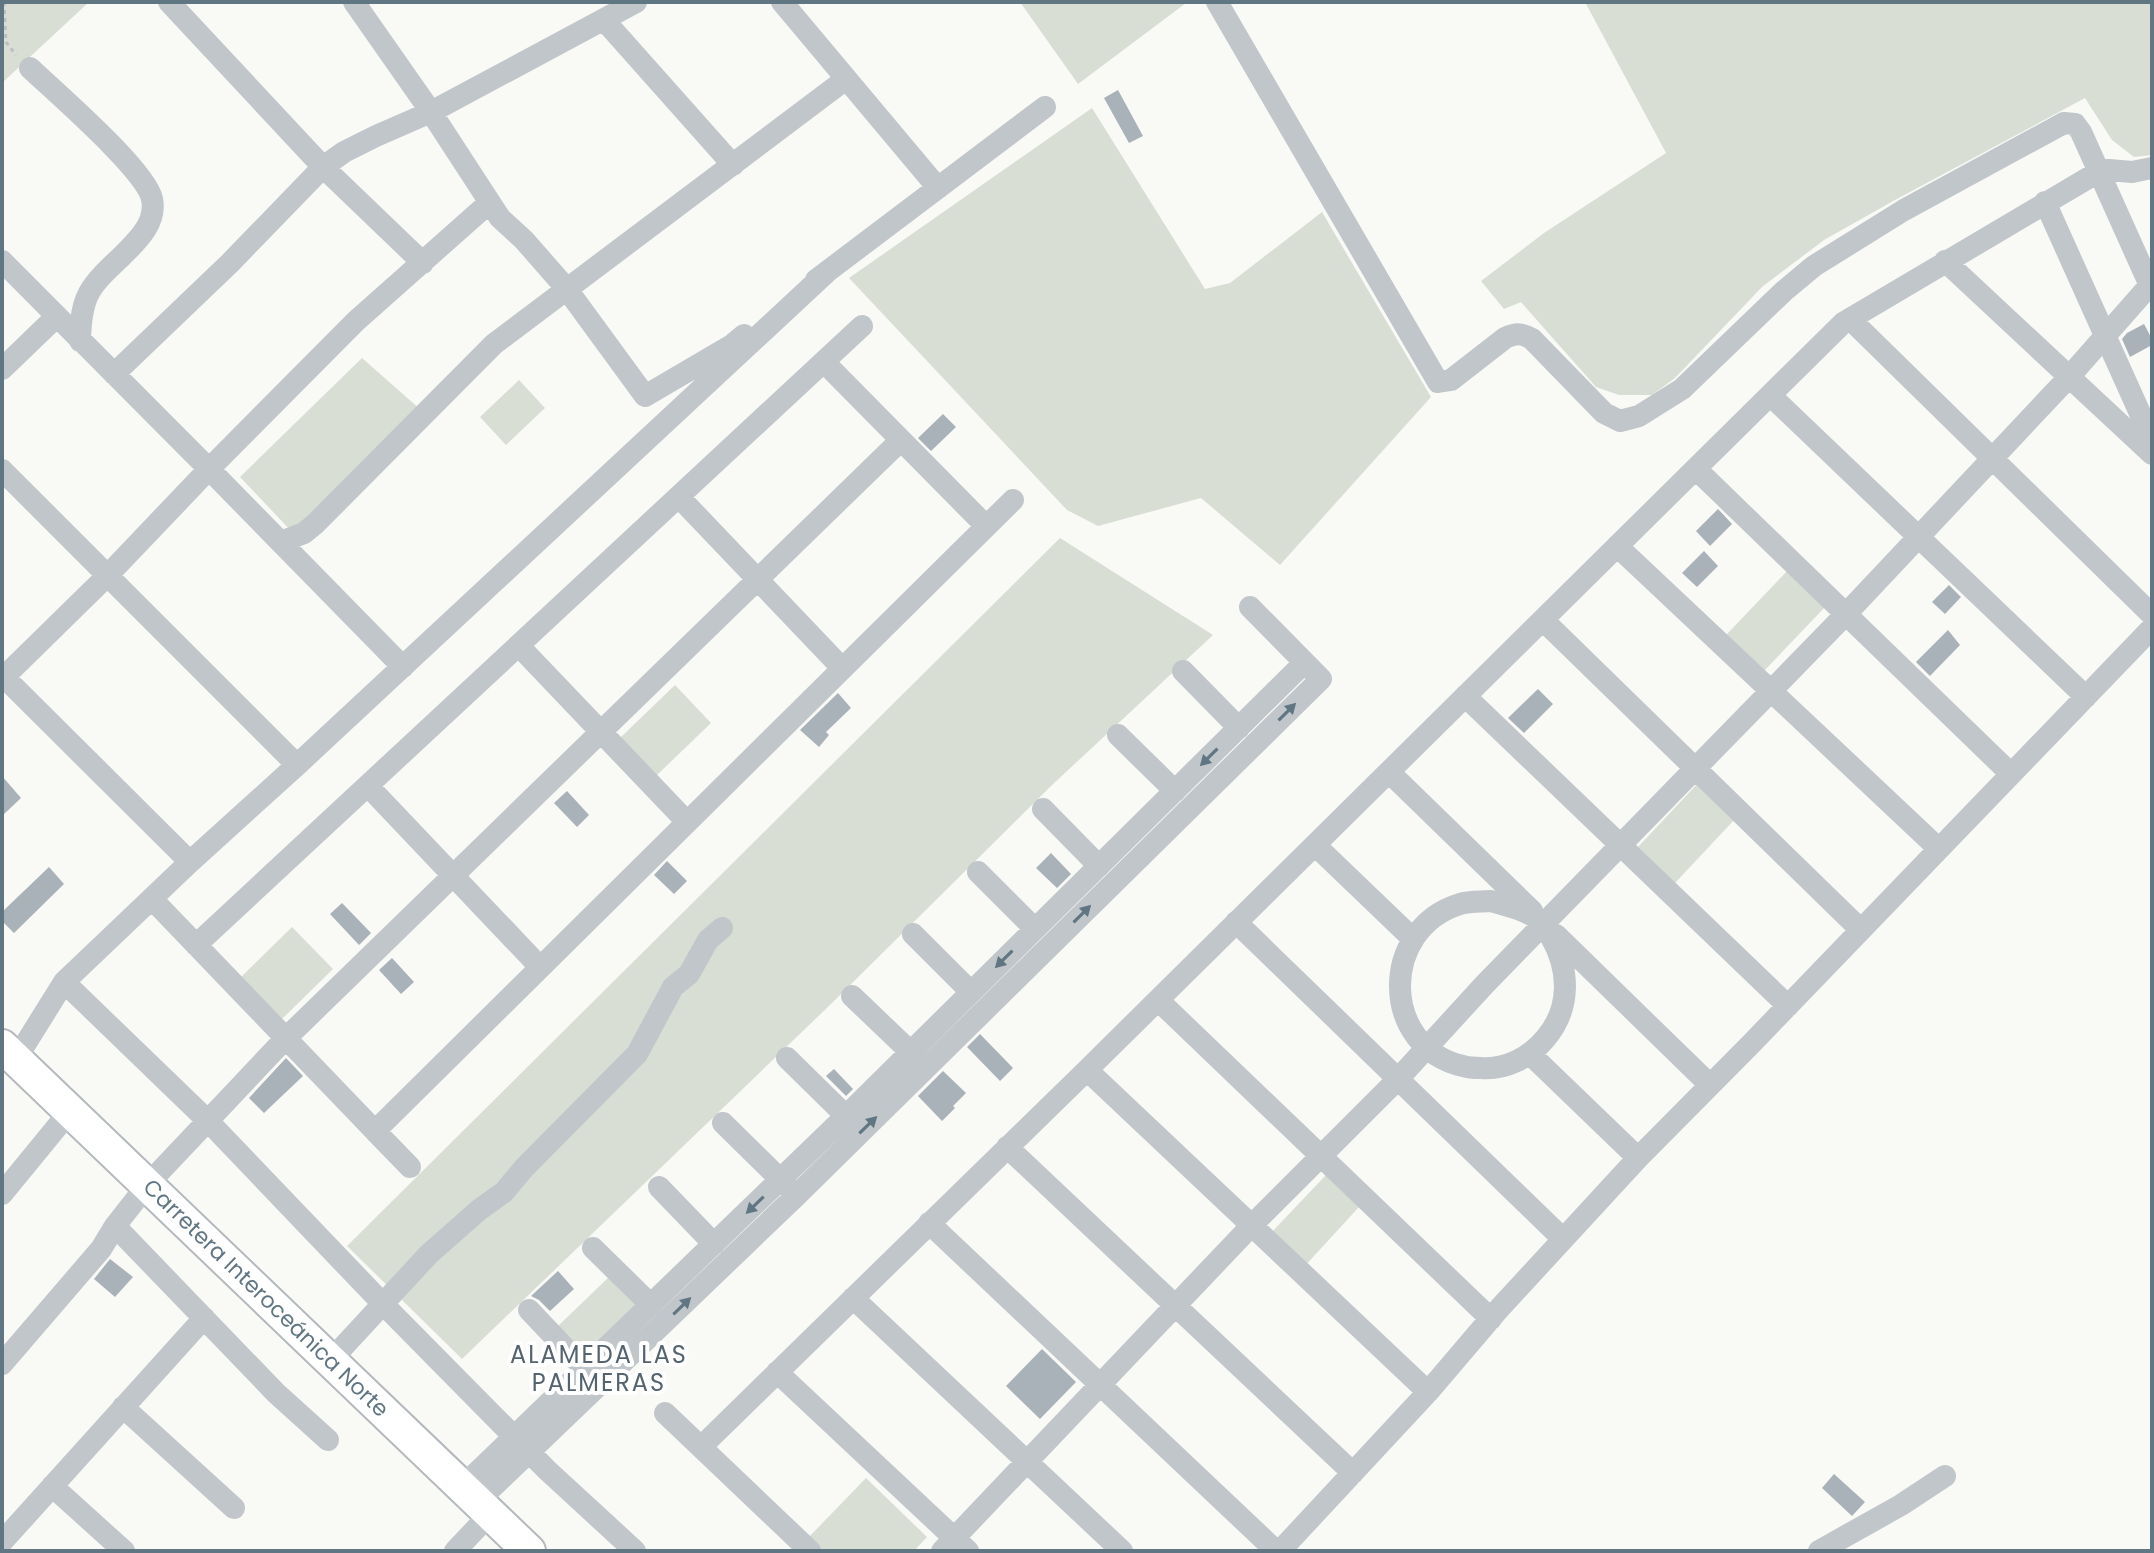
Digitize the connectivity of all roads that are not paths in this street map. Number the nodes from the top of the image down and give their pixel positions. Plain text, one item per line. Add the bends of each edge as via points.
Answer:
1 (169, 2) edge
2 (354, 2) edge
3 (636, 2) edge
4 (782, 2) edge
5 (1217, 2) edge
6 (604, 20) junction
7 (30, 68) road end
8 (846, 79) junction
9 (1045, 107) dead end
10 (431, 112) junction
11 (733, 165) junction
12 (323, 167) junction
13 (2152, 168) edge
14 (2100, 171) junction
15 (938, 188) junction
16 (2045, 202) junction
17 (489, 203) junction
18 (2, 261) edge
19 (1945, 261) junction
20 (423, 263) junction
21 (828, 271) junction
22 (566, 288) junction
23 (2151, 288) edge
24 (57, 316) junction
25 (1850, 319) junction
26 (862, 326) dead end
27 (2105, 336) junction
28 (80, 341) junction
29 (824, 362) junction
30 (2, 369) edge
31 (114, 374) junction
32 (2069, 377) junction
33 (1770, 395) junction
34 (901, 440) junction
35 (2152, 440) edge
36 (2152, 454) edge
37 (1992, 457) junction
38 (209, 469) junction
39 (1696, 469) junction
40 (2, 470) edge
41 (679, 497) junction
42 (1013, 500) dead end
43 (986, 526) junction
44 (1918, 536) junction
45 (281, 542) junction
46 (1617, 546) junction
47 (107, 576) junction
48 (758, 579) junction
49 (1250, 607) dead end
50 (1846, 614) junction
51 (2152, 615) edge
52 (1543, 620) junction
53 (2152, 628) edge
54 (519, 646) junction
55 (1304, 663) junction
56 (403, 667) junction
57 (842, 668) junction
58 (1183, 671) dead end
59 (3, 677) edge
60 (1770, 691) junction
61 (1465, 696) junction
62 (2086, 697) junction
63 (1239, 728) junction
64 (601, 732) junction
65 (1118, 735) dead end
66 (297, 765) junction
67 (1695, 768) junction
68 (1389, 772) junction
69 (2011, 774) junction
70 (368, 786) junction
71 (1175, 791) junction
72 (1043, 809) dead end
73 (687, 822) junction
74 (1315, 845) junction
75 (1620, 845) junction
76 (1939, 849) junction
77 (190, 862) junction
78 (1099, 866) junction
79 (978, 872) dead end
80 (453, 876) junction
81 (152, 899) junction
82 (1236, 922) junction
83 (1544, 923) junction
84 (722, 928) dead end
85 (1035, 929) junction
86 (1861, 930) junction
87 (913, 934) dead end
88 (1413, 939) junction
89 (196, 945) junction
90 (540, 967) junction
91 (64, 982) junction
92 (971, 992) junction
93 (852, 996) dead end
94 (1158, 1000) junction
95 (1788, 1006) junction
96 (286, 1038) junction
97 (1428, 1047) junction
98 (9, 1052) edge
99 (1530, 1054) junction
100 (787, 1058) dead end
101 (918, 1060) junction
102 (1087, 1070) junction
103 (1398, 1079) junction
104 (1710, 1085) junction
105 (70, 1111) junction
106 (846, 1116) junction
107 (208, 1121) junction
108 (723, 1123) dead end
109 (375, 1131) junction
110 (1007, 1147) junction
111 (1321, 1156) junction
112 (1638, 1158) junction
113 (410, 1167) dead end
114 (148, 1184) junction
115 (659, 1187) dead end
116 (789, 1188) junction
117 (2, 1194) edge
118 (929, 1223) junction
119 (1252, 1225) junction
120 (115, 1226) junction
121 (1563, 1239) junction
122 (714, 1244) junction
123 (593, 1248) dead end
124 (853, 1298) junction
125 (384, 1305) junction
126 (651, 1305) junction
127 (1175, 1306) junction
128 (529, 1310) dead end
129 (204, 1318) junction
130 (1491, 1319) junction
131 (330, 1361) junction
132 (2, 1364) edge
133 (585, 1369) junction
134 (777, 1372) junction
135 (1100, 1385) junction
136 (1428, 1392) junction
137 (123, 1407) junction
138 (665, 1413) dead end
139 (328, 1440) dead end
140 (522, 1444) junction
141 (701, 1447) junction
142 (1027, 1461) junction
143 (1353, 1473) junction
144 (1945, 1476) dead end
145 (52, 1486) junction
146 (476, 1501) junction
147 (234, 1508) dead end
148 (2, 1542) edge
149 (955, 1547) edge
150 (124, 1551) edge
151 (455, 1551) edge
152 (529, 1551) edge
153 (635, 1551) edge
154 (810, 1551) edge
155 (1122, 1551) edge
156 (1278, 1551) edge
157 (1819, 1551) edge

1 - 12 street
2 - 10 street
3 - 6 street
4 - 8 street
5 - 14 street via 1438,382 1451,380 1505,338 1524,334 1604,413 1620,421 1639,416 1682,389 1814,266 2064,123 2075,124
6 - 10 street
6 - 11 street
7 - 28 street via 141,177 152,198 152,218 141,238 87,294
8 - 11 street
8 - 15 street
9 - 15 street
10 - 12 street via 365,141
10 - 17 street
11 - 22 street
12 - 20 street
12 - 31 street
13 - 14 street
14 - 16 street
14 - 23 street
15 - 21 street
16 - 19 street
16 - 27 street
17 - 20 street
17 - 22 street
18 - 24 street
19 - 25 street
19 - 32 street
20 - 38 street via 356,321
21 - 22 street via 732,345 645,396
21 - 56 street
22 - 45 street via 494,344 315,524
23 - 27 street
24 - 28 street
24 - 30 street
25 - 33 street
25 - 37 street
26 - 29 street
27 - 32 street
27 - 35 street
28 - 31 street
29 - 34 street
29 - 41 street
31 - 38 street
32 - 36 street
32 - 37 street
33 - 39 street
33 - 44 street
34 - 43 street
34 - 48 street
37 - 44 street
37 - 51 street
38 - 45 street
38 - 47 street
39 - 46 street
39 - 50 street
40 - 47 street
41 - 48 street
41 - 54 street
42 - 43 street
43 - 57 street
44 - 50 street
44 - 62 street
45 - 56 street
46 - 52 street
46 - 60 street
47 - 59 street
47 - 66 street
48 - 57 street
48 - 64 street
49 - 55 street
50 - 60 street
50 - 69 street
52 - 61 street
52 - 67 street
53 - 62 street
54 - 64 street
54 - 70 street
55 - 63 street
101 -> 55 street via 1321,679
56 - 66 street
57 - 73 street
58 - 63 street
59 - 77 street
60 - 67 street
60 - 76 street
61 - 68 street
61 - 75 street
62 - 69 street
63 -> 71 street
64 - 73 street
64 - 80 street
65 - 71 street
66 - 77 street
67 - 75 street
67 - 86 street
68 - 74 street
68 - 83 street
69 - 76 street
70 - 80 street
70 - 89 street
71 - 78 street
72 - 78 street
73 - 90 street
74 - 82 street
74 - 88 street
75 - 83 street
75 - 95 street
76 - 86 street
77 - 81 street
78 - 85 street
79 - 85 street
80 - 90 street
80 - 96 street
81 - 89 street
81 - 91 street
82 - 94 street
82 - 103 street
83 - 88 street via 1491,901 1462,903 1436,915
83 - 97 street
83 - 99 street via 1566,978 1564,1004 1554,1029
83 - 104 street
84 - 125 street via 708,940 689,974 673,987 637,1054 504,1192 429,1254
85 -> 92 street
86 - 95 street
87 - 92 street
88 - 97 street via 1402,961 1399,989 1404,1015
89 - 96 street
90 - 109 street
91 - 98 street
91 - 107 street
92 - 101 street
93 - 101 street
94 - 102 street
94 - 111 street
95 - 104 street
96 - 107 street
96 - 109 street
97 - 99 street via 1462,1066 1489,1069
97 - 103 street
98 - 105 highway, Carretera Interoceánica Norte
99 - 112 street
100 - 106 street
101 - 106 street
116 -> 101 street
102 - 110 street
102 - 119 street
103 - 111 street
103 - 121 street
104 - 112 street
105 - 114 highway, Carretera Interoceánica Norte
105 - 117 street
106 - 116 street
107 - 114 street
107 - 125 street
108 - 116 street
109 - 113 street
110 - 118 street
110 - 127 street
111 - 119 street
111 - 130 street
112 - 121 street
114 - 120 street
114 - 131 highway, Carretera Interoceánica Norte
115 - 122 street
116 -> 122 street
140 -> 116 street
118 - 124 street
118 - 135 street
119 - 127 street
119 - 136 street
120 - 129 street
120 - 132 street
121 - 130 street
122 - 126 street
123 - 126 street
124 - 134 street
124 - 142 street
125 - 131 street
125 - 140 street
126 - 133 street
127 - 135 street
127 - 143 street
128 - 133 street
129 - 137 street
129 - 139 street
130 - 136 street
131 - 146 highway, Carretera Interoceánica Norte
133 - 140 street
134 - 141 street
134 - 149 street
135 - 142 street
135 - 156 street
136 - 143 street
137 - 145 street
137 - 147 street
138 - 141 street
140 - 146 street
140 - 153 street
141 - 154 street
142 - 149 street
142 - 155 street
143 - 156 street
144 - 157 street
145 - 148 street
145 - 150 street
146 - 151 street
146 - 152 highway, Carretera Interoceánica Norte

